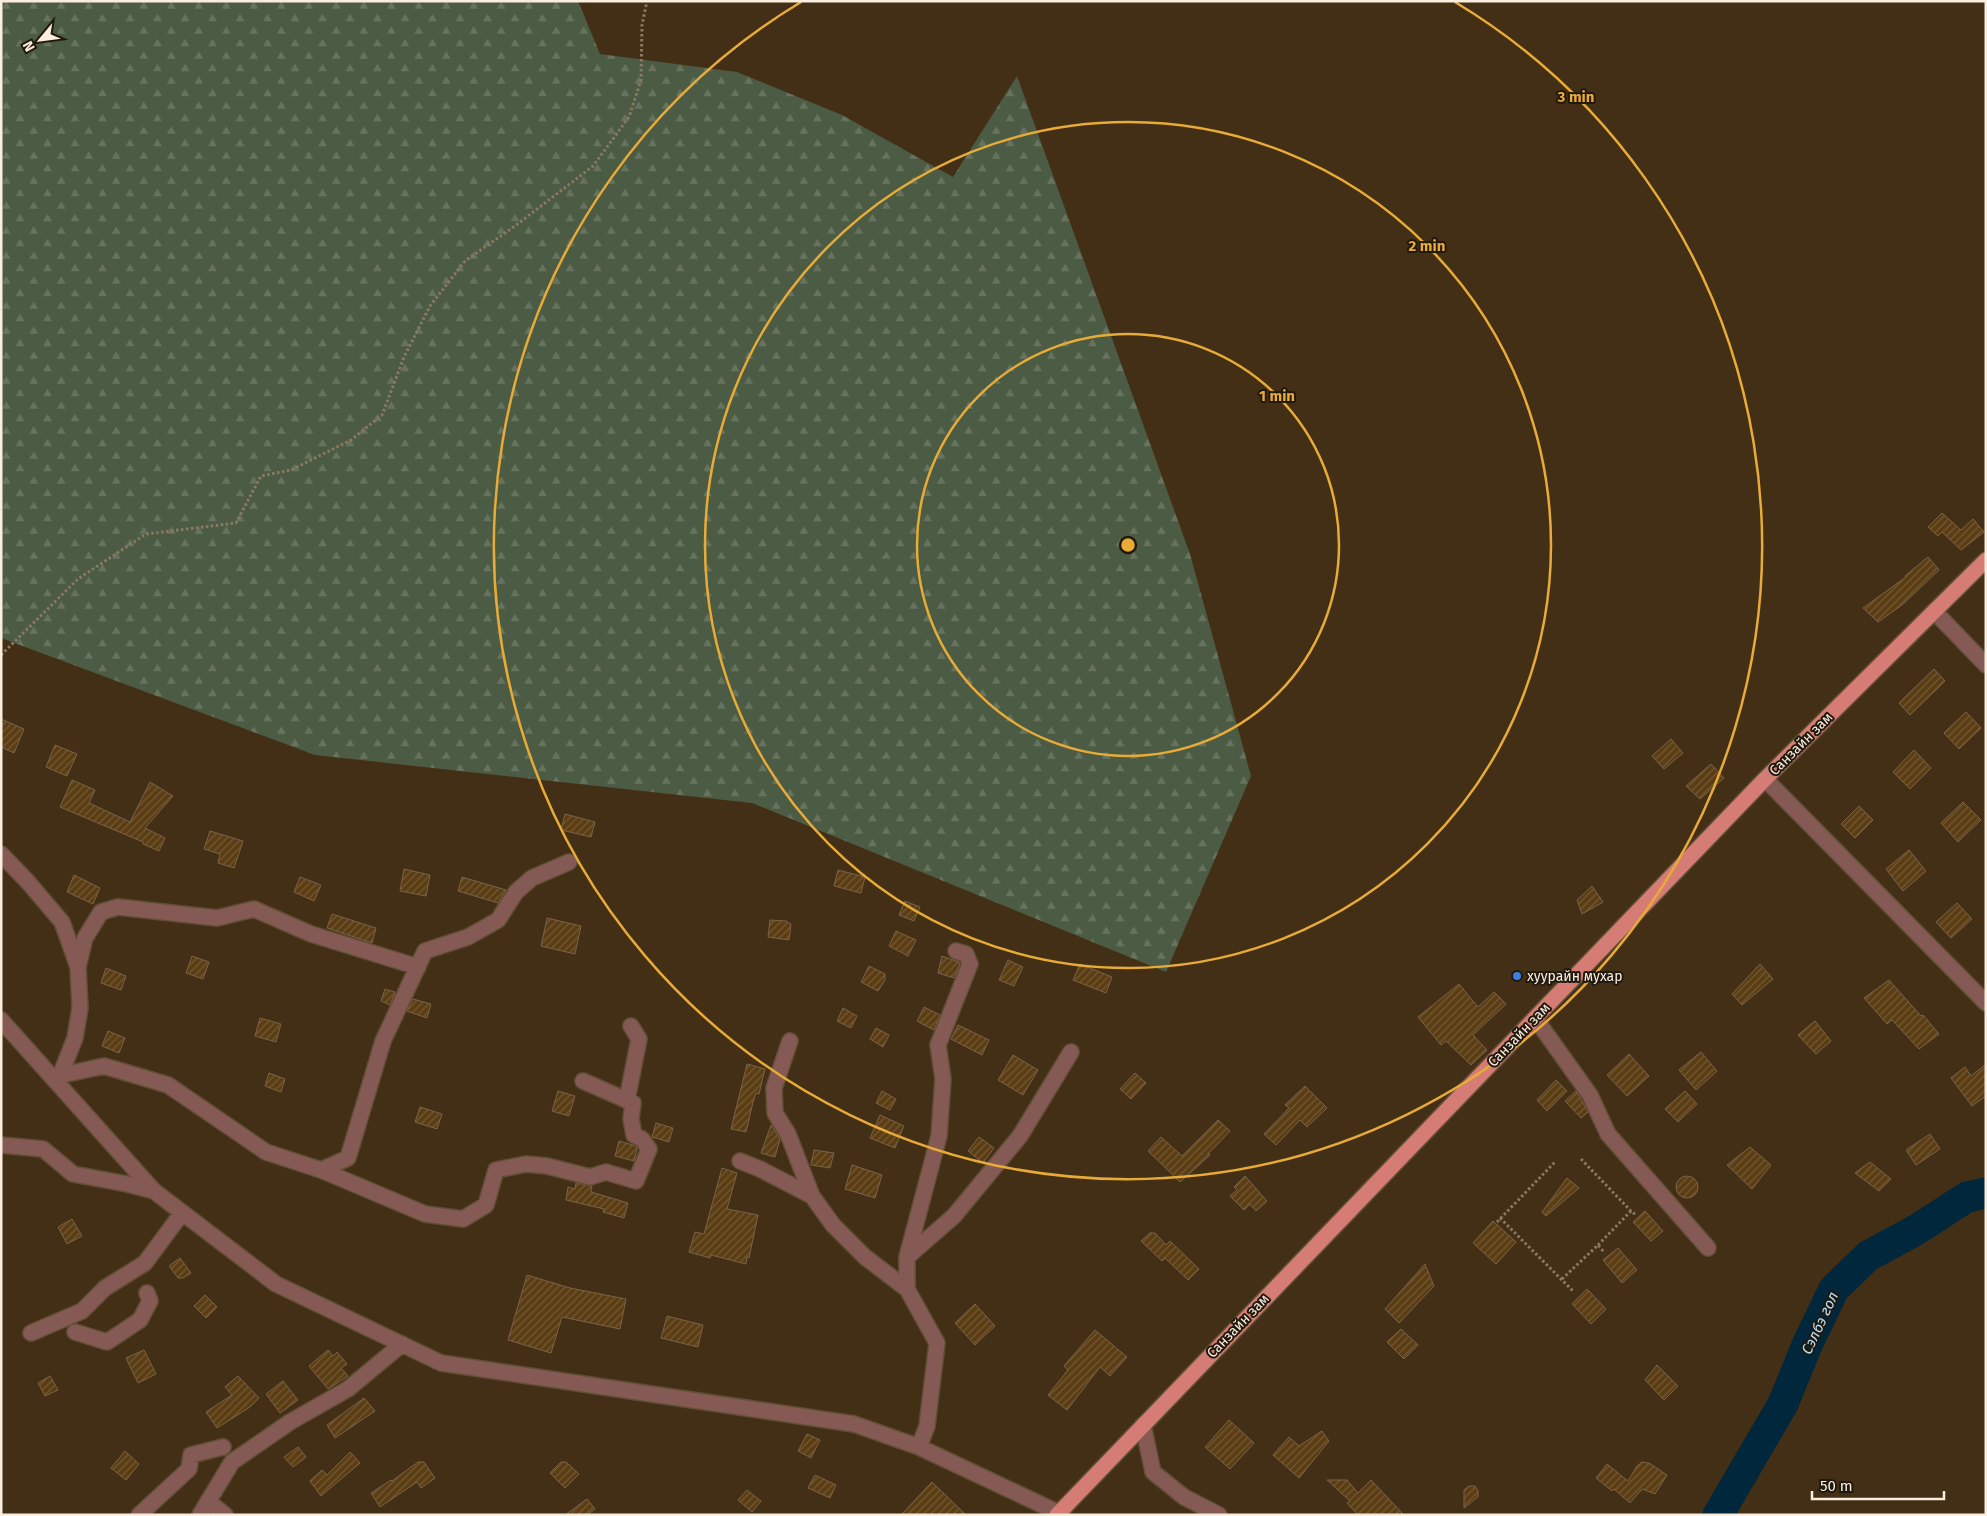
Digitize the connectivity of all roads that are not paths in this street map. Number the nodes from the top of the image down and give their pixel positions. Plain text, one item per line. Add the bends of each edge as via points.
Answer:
1 (1986, 560) edge
2 (1934, 611) junction
3 (1986, 665) edge
4 (1766, 778) junction
5 (1, 854) edge
6 (569, 862) dead end
7 (956, 951) dead end
8 (78, 967) junction
9 (418, 967) junction
10 (1986, 1003) edge
11 (1535, 1018) junction
12 (1, 1020) edge
13 (631, 1026) dead end
14 (790, 1041) dead end
15 (1071, 1052) dead end
16 (56, 1077) junction
17 (583, 1081) dead end
18 (627, 1100) junction
19 (1, 1145) edge
20 (740, 1161) dead end
21 (321, 1170) junction
22 (154, 1191) junction
23 (812, 1196) junction
24 (182, 1213) junction
25 (1708, 1248) dead end
26 (907, 1257) junction
27 (907, 1289) junction
28 (147, 1293) dead end
29 (31, 1332) dead end
30 (75, 1332) dead end
31 (402, 1344) junction
32 (1143, 1425) junction
33 (223, 1447) dead end
34 (920, 1447) junction
35 (208, 1501) junction
36 (1058, 1514) edge
37 (129, 1515) edge
38 (138, 1515) edge
39 (200, 1515) edge
40 (225, 1515) edge
41 (1219, 1515) edge

1 - 2 main road, Санзайн зам
2 - 3 street
2 - 4 main road, Санзайн зам
4 - 10 street
4 - 11 main road, Санзайн зам
5 - 8 street via 62,922
6 - 9 street via 532,878 516,892 498,920 468,937 425,951
7 - 26 street via 966,954 970,964 938,1045 943,1079 939,1136
8 - 9 street via 86,938 101,912 118,906 217,918 254,909 310,934
8 - 16 street via 80,1008 75,1038
9 - 21 street via 383,1041 348,1158
11 - 25 street via 1590,1095 1608,1134
11 - 32 main road, Санзайн зам
12 - 16 street
13 - 18 street via 639,1039
14 - 23 street via 774,1088 775,1113 788,1134
15 - 26 street via 1020,1136 954,1216
16 - 21 street via 104,1066 168,1085 266,1152
16 - 22 street
17 - 18 street
18 - 21 street via 633,1103 630,1119 634,1135 649,1148 636,1181 606,1172 590,1177 526,1164 496,1170 486,1205 463,1219 425,1214
19 - 22 street via 43,1149 73,1174
20 - 23 street
22 - 24 street
23 - 27 street via 833,1225 865,1257
24 - 29 street via 145,1262 105,1288 82,1311
24 - 31 street via 276,1284
26 - 27 street
27 - 34 street via 937,1343 927,1426
28 - 30 street via 150,1301 140,1320 107,1342
31 - 34 street via 441,1363 854,1424
31 - 35 street via 348,1389 290,1422 232,1462
32 - 36 main road, Санзайн зам
32 - 41 street via 1153,1472 1184,1497
33 - 38 street via 191,1455 189,1469
34 - 36 street
35 - 39 street
35 - 40 street
37 - 38 street via 134,1511

